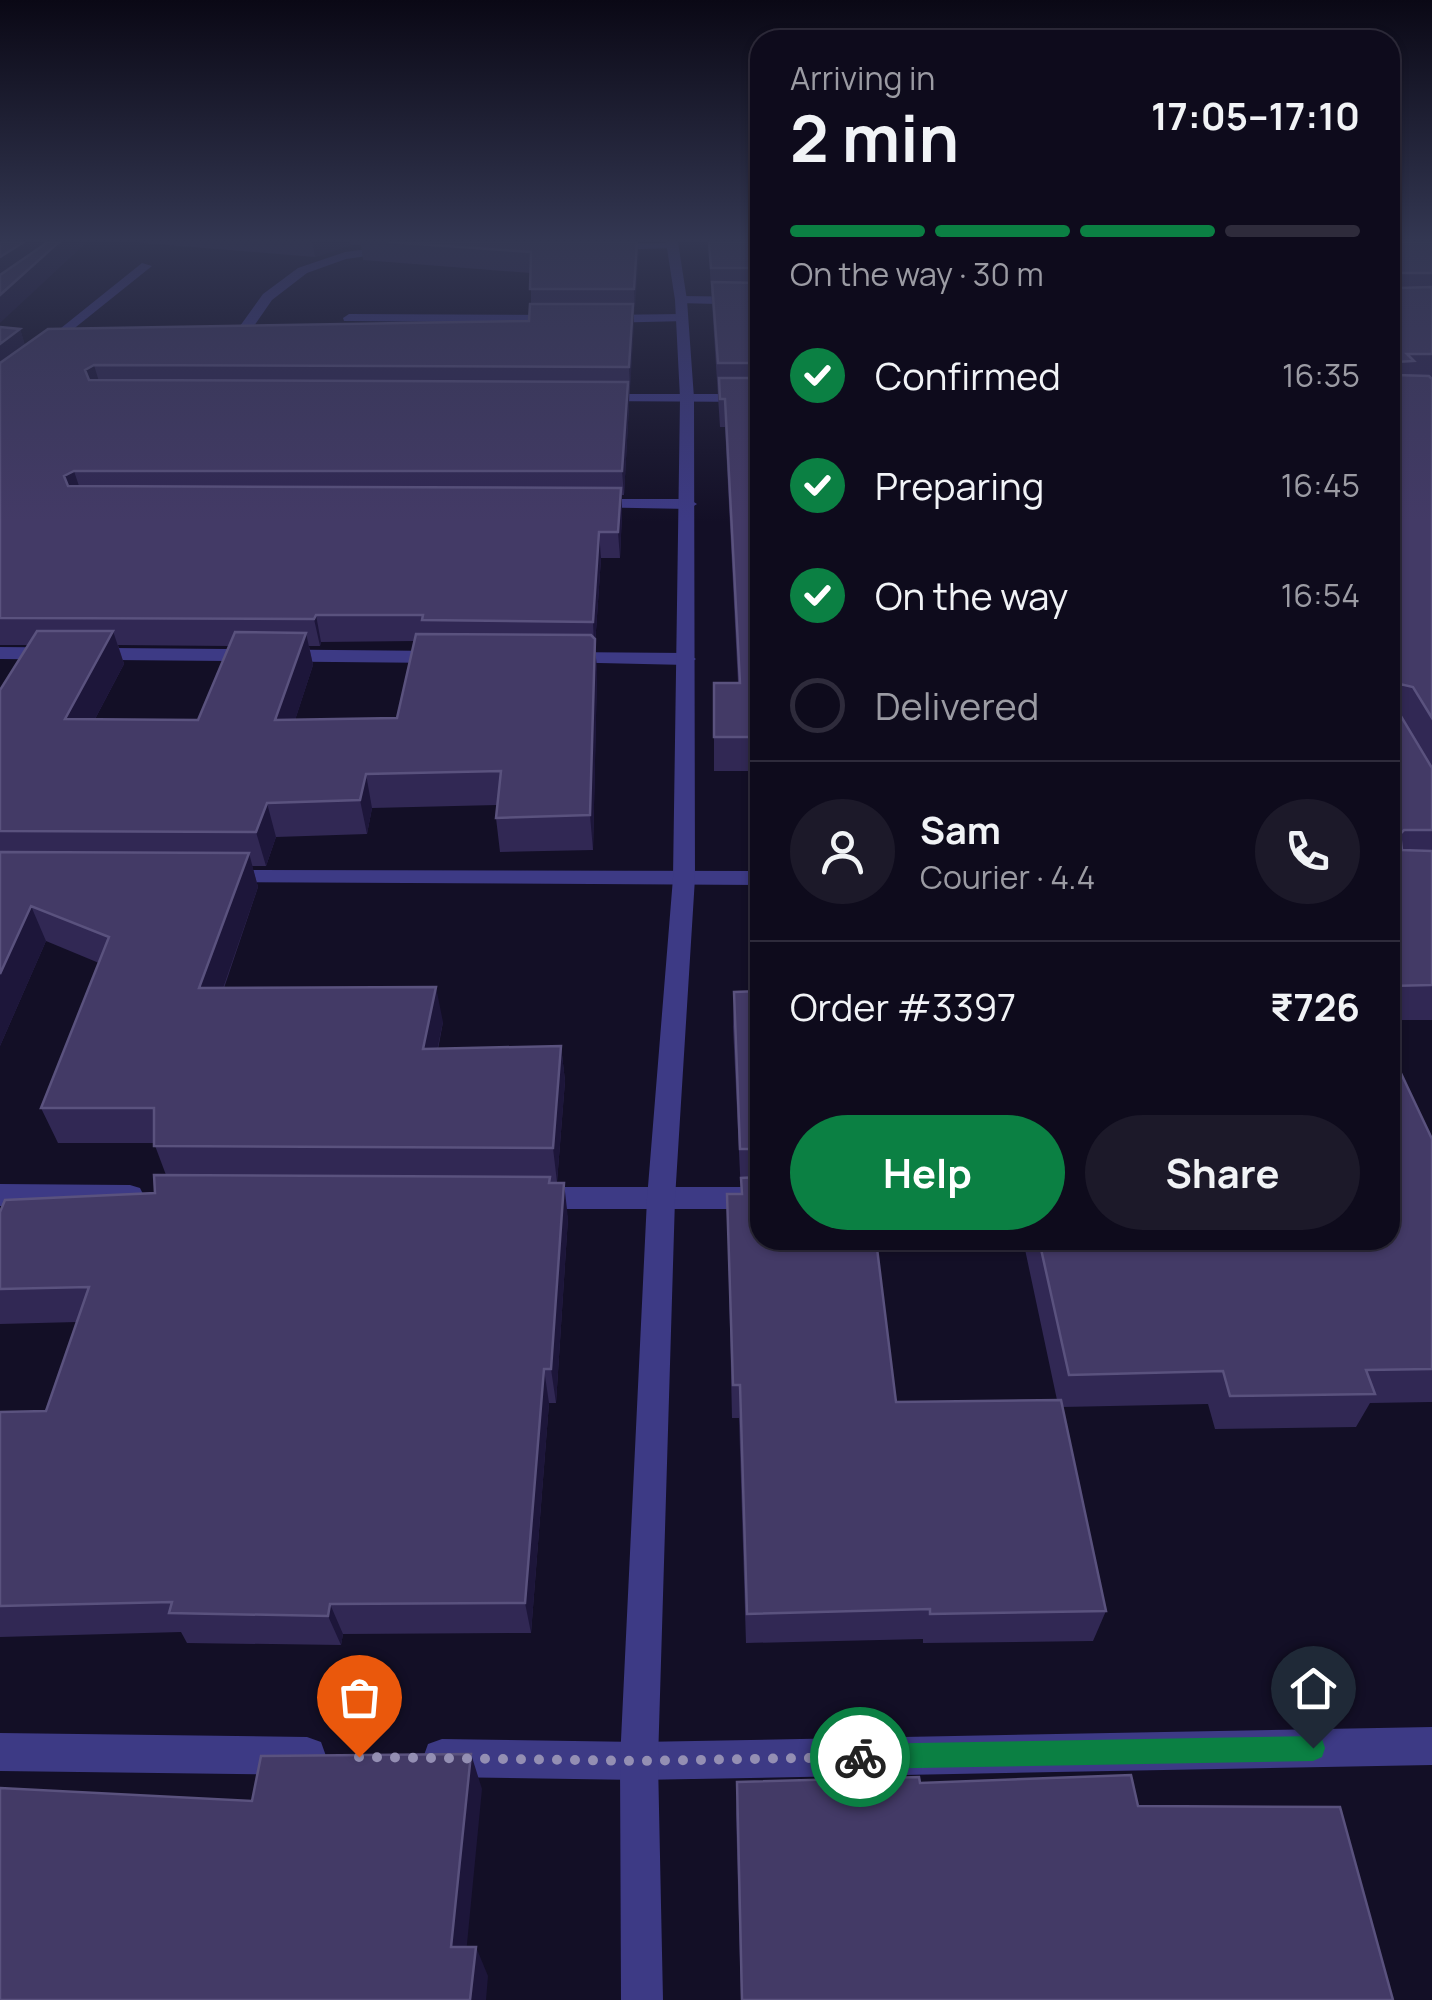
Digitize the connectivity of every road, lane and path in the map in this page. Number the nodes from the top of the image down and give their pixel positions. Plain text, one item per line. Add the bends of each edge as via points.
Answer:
1 (64, 335) edge
2 (240, 335) edge
3 (683, 335) edge
4 (18, 343) edge
5 (212, 343) edge
6 (54, 344) junction
7 (72, 344) edge
8 (0, 384) edge
9 (570, 398) edge
10 (687, 398) junction
11 (750, 398) edge
12 (571, 504) edge
13 (689, 504) junction
14 (0, 653) edge
15 (471, 657) edge
16 (550, 658) edge
17 (687, 659) junction
18 (196, 877) edge
19 (684, 878) junction
20 (750, 878) edge
21 (0, 1195) edge
22 (156, 1196) edge
23 (506, 1198) edge
24 (750, 1198) edge
25 (661, 1199) junction
26 (1432, 1746) edge
27 (0, 1752) edge
28 (339, 1757) edge
29 (399, 1758) edge
30 (639, 1761) junction
31 (642, 2000) edge

1 - 6 street
2 - 5 street
3 - 10 street
4 - 6 street
6 - 7 street
6 - 8 street
9 - 10 street
10 - 11 street
10 - 13 street
12 - 13 street
13 - 17 street
14 - 15 street
16 - 17 street
17 - 19 street
18 - 19 street
19 - 20 street
19 - 25 street
21 - 22 street
23 - 25 street
24 - 25 street
25 - 30 street
26 - 30 street
27 - 28 street
29 - 30 street
30 - 31 street

